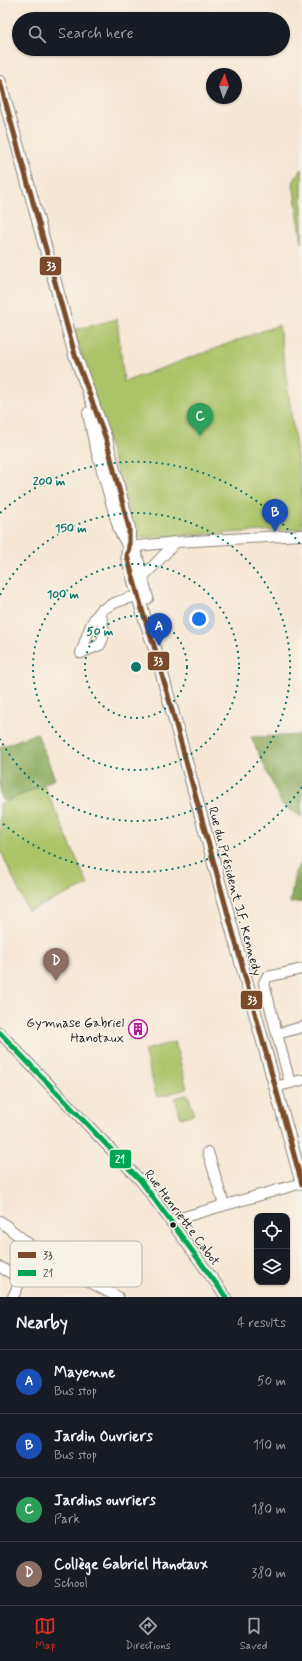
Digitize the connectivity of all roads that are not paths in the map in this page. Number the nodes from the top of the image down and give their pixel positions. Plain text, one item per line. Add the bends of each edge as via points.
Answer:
1 (0, 82) edge
2 (302, 535) edge
3 (176, 542) junction
4 (129, 547) junction
5 (142, 578) junction
6 (142, 595) junction
7 (100, 610) dead end
8 (302, 969) edge
9 (302, 1027) edge
10 (0, 1033) edge
11 (277, 1034) junction
12 (302, 1080) edge
13 (290, 1083) junction
14 (275, 1087) junction
15 (208, 1152) dead end
16 (302, 1184) edge
17 (224, 1205) junction
18 (0, 1221) edge
19 (170, 1221) junction
20 (25, 1241) edge
21 (0, 1267) edge
22 (10, 1273) edge
23 (18, 1287) edge
24 (99, 1287) edge
25 (13, 1297) edge
26 (118, 1297) edge
27 (226, 1297) edge

1 - 4 main road, Rue du Président J.F. Kennedy via 77,364 106,439 128,528
2 - 3 street
3 - 4 street
3 - 5 street
4 - 5 main road, Rue du Président J.F. Kennedy via 135,551
4 - 6 main road, Rue du Président J.F. Kennedy via 127,556
5 - 6 main road, Rue du Président J.F. Kennedy
6 - 7 street
6 - 14 main road, Rue du Président J.F. Kennedy
8 - 11 street via 267,978 264,983
9 - 11 street
10 - 19 street, Rue Henriette Cabot via 136,1176
11 - 13 street
12 - 13 street
13 - 14 street
14 - 16 main road, Rue du Président J.F. Kennedy
15 - 17 street
16 - 17 street
17 - 19 street
18 - 20 street
19 - 27 street, Rue Henriette Cabot
21 - 22 street
23 - 25 street
24 - 26 street

